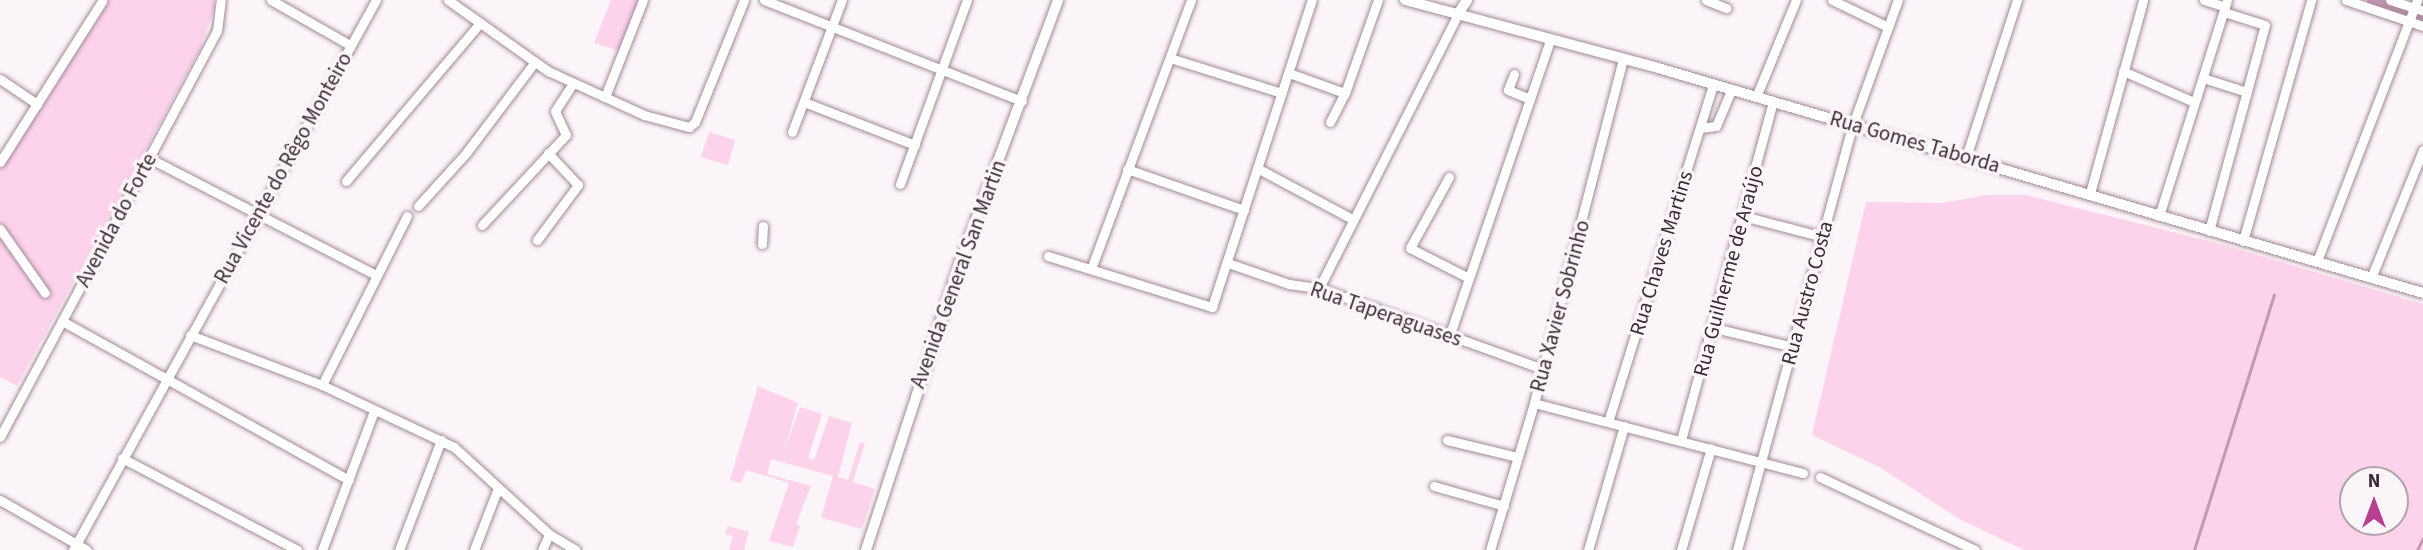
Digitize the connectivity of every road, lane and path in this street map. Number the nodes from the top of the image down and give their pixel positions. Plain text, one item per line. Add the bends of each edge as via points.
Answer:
1 (221, 0) edge
2 (271, 0) edge
3 (376, 0) edge
4 (448, 0) edge
5 (643, 0) edge
6 (744, 0) edge
7 (764, 0) edge
8 (842, 0) edge
9 (967, 0) edge
10 (1058, 0) edge
11 (1191, 0) edge
12 (1312, 0) edge
13 (1378, 0) edge
14 (1405, 0) edge
15 (1467, 0) edge
16 (1706, 0) edge
17 (1796, 0) edge
18 (1832, 0) edge
19 (1898, 0) edge
20 (2017, 0) edge
21 (2143, 0) edge
22 (2204, 0) edge
23 (2311, 0) edge
24 (2346, 0) edge
25 (2390, 0) edge
26 (102, 1) edge
27 (2225, 6) edge
28 (1726, 8) dead end
29 (2414, 12) edge
30 (1458, 14) junction
31 (480, 23) junction
32 (833, 26) junction
33 (2423, 26) edge
34 (1888, 27) junction
35 (1550, 40) junction
36 (350, 45) junction
37 (1170, 58) junction
38 (1623, 60) junction
39 (534, 62) junction
40 (942, 69) junction
41 (2123, 71) junction
42 (1289, 73) junction
43 (1514, 74) dead end
44 (2203, 78) junction
45 (0, 79) edge
46 (573, 83) junction
47 (1713, 85) junction
48 (1731, 90) junction
49 (2247, 92) junction
50 (1282, 93) junction
51 (1345, 93) junction
52 (605, 97) junction
53 (1756, 97) junction
54 (1530, 99) junction
55 (1022, 101) junction
56 (804, 102) junction
57 (1773, 102) junction
58 (2194, 102) junction
59 (37, 104) junction
60 (1330, 122) dead end
61 (1853, 124) junction
62 (1700, 128) junction
63 (792, 132) dead end
64 (915, 145) junction
65 (2423, 150) edge
66 (548, 153) junction
67 (1966, 157) junction
68 (149, 158) junction
69 (0, 162) edge
70 (1257, 168) junction
71 (1127, 169) junction
72 (1449, 177) dead end
73 (346, 181) dead end
74 (900, 184) dead end
75 (2090, 193) junction
76 (418, 206) dead end
77 (1244, 210) junction
78 (260, 214) junction
79 (407, 216) dead end
80 (1743, 216) junction
81 (2159, 216) junction
82 (1352, 219) junction
83 (482, 225) dead end
84 (763, 226) dead end
85 (0, 229) edge
86 (2209, 231) junction
87 (1823, 237) junction
88 (537, 240) dead end
89 (2243, 241) junction
90 (762, 244) dead end
91 (1048, 256) dead end
92 (2317, 261) junction
93 (1228, 263) junction
94 (1091, 269) junction
95 (374, 274) junction
96 (1469, 278) junction
97 (2371, 278) junction
98 (1320, 288) junction
99 (45, 293) dead end
100 (2423, 293) edge
101 (62, 321) junction
102 (1714, 328) junction
103 (1450, 334) junction
104 (190, 335) junction
105 (1793, 347) junction
106 (1543, 369) junction
107 (167, 377) junction
108 (322, 385) junction
109 (1534, 403) junction
110 (374, 411) junction
111 (1608, 422) junction
112 (1624, 426) junction
113 (0, 437) edge
114 (441, 440) junction
115 (1447, 440) dead end
116 (1681, 440) junction
117 (1711, 448) junction
118 (1517, 457) junction
119 (122, 458) junction
120 (1762, 462) junction
121 (1803, 473) dead end
122 (1820, 477) dead end
123 (349, 480) junction
124 (1434, 486) dead end
125 (498, 488) junction
126 (0, 500) edge
127 (1504, 506) junction
128 (549, 534) junction
129 (74, 547) edge
130 (87, 550) edge
131 (297, 550) edge
132 (322, 550) edge
133 (399, 550) edge
134 (474, 550) edge
135 (542, 550) edge
136 (576, 550) edge
137 (866, 550) edge
138 (1490, 550) edge
139 (1588, 550) edge
140 (1681, 550) edge
141 (1737, 550) edge
142 (1975, 550) edge

1 - 68 street, Avenida do Forte via 217,30
2 - 36 street
3 - 36 street, Rua Vicente do Rêgo Monteiro
4 - 31 street
5 - 52 street
6 - 52 street via 690,127 644,115
7 - 32 street
8 - 32 street
9 - 40 street
10 - 55 main road, Avenida General San Martin
11 - 37 street
12 - 42 street
13 - 51 street
14 - 30 main road, Rua Gomes Taborda
15 - 30 main road
16 - 28 street
17 - 53 street
18 - 34 street
19 - 34 street, Rua Austro Costa
20 - 67 street
21 - 41 street
22 - 27 street
23 - 89 street
24 - 29 street
25 - 29 street
26 - 59 street
27 - 44 street
27 - 49 street via 2265,25
29 - 33 street
29 - 92 street
30 - 35 main road, Rua Gomes Taborda
30 - 82 street
31 - 39 street
31 - 73 street
32 - 40 street
32 - 56 street
34 - 61 street, Rua Austro Costa
35 - 38 main road, Rua Gomes Taborda
35 - 54 street
36 - 78 street, Rua Vicente do Rêgo Monteiro
37 - 50 street
37 - 71 street
38 - 47 main road, Rua Gomes Taborda
38 - 106 street, Rua Xavier Sobrinho
39 - 46 street
39 - 76 street via 466,153
40 - 55 street
40 - 64 street
41 - 58 street
41 - 75 street
42 - 50 street
42 - 51 street
43 - 54 street via 1508,90
44 - 49 street
44 - 58 street
45 - 59 street
46 - 52 street
46 - 66 street via 555,111 567,133
47 - 48 main road, Rua Gomes Taborda
47 - 62 street, Rua Chaves Martins
48 - 53 main road, Rua Gomes Taborda
48 - 62 street via 1716,126
49 - 86 street
50 - 70 street
51 - 60 street
53 - 57 main road, Rua Gomes Taborda
54 - 96 street
55 - 137 main road, Avenida General San Martin via 961,260
56 - 63 street
56 - 64 street
57 - 61 main road, Rua Gomes Taborda
57 - 80 street, Rua Guilherme de Araújo
58 - 81 street
59 - 69 street
61 - 67 main road, Rua Gomes Taborda
61 - 87 street, Rua Austro Costa
62 - 111 street, Rua Chaves Martins
64 - 74 street
65 - 97 street
66 - 83 street
66 - 88 street via 578,185
67 - 75 main road, Rua Gomes Taborda
68 - 78 street
68 - 101 street, Avenida do Forte
70 - 77 street
70 - 82 street
71 - 77 street
71 - 94 street
72 - 96 street via 1410,248
75 - 81 main road, Rua Gomes Taborda
77 - 93 street
78 - 95 street
78 - 104 street, Rua Vicente do Rêgo Monteiro
79 - 95 street
80 - 87 street
80 - 102 street, Rua Guilherme de Araújo
81 - 86 main road, Rua Gomes Taborda
82 - 98 street
84 - 90 street
85 - 99 street
86 - 89 main road, Rua Gomes Taborda
87 - 105 street, Rua Austro Costa
89 - 92 main road, Rua Gomes Taborda
91 - 94 street
92 - 97 main road, Rua Gomes Taborda
93 - 94 street via 1210,308
93 - 98 street, Rua Taperaguases via 1289,284
95 - 108 street
96 - 103 street
97 - 100 main road, Rua Gomes Taborda
98 - 103 street, Rua Taperaguases
101 - 107 street
101 - 113 street, Avenida do Forte
102 - 105 street
102 - 116 street, Rua Guilherme de Araújo
103 - 106 street, Rua Taperaguases
104 - 107 street, Rua Vicente do Rêgo Monteiro
104 - 108 street
105 - 120 street, Rua Austro Costa
106 - 109 street, Rua Xavier Sobrinho
107 - 119 street, Rua Vicente do Rêgo Monteiro
107 - 123 street
108 - 110 street
109 - 111 street
109 - 118 street, Rua Xavier Sobrinho
110 - 114 street
110 - 123 street
111 - 112 street
112 - 116 street
112 - 139 street
114 - 125 street
114 - 133 street
115 - 118 street
116 - 117 street
117 - 120 street
117 - 140 street
118 - 127 street, Rua Xavier Sobrinho
119 - 129 street, Rua Vicente do Rêgo Monteiro
119 - 131 street
120 - 121 street
120 - 141 street, Rua Austro Costa
122 - 142 street
123 - 132 street
124 - 127 street
125 - 128 street
125 - 134 street
126 - 129 street
127 - 138 street, Rua Xavier Sobrinho
128 - 135 street
128 - 136 street
129 - 130 street

